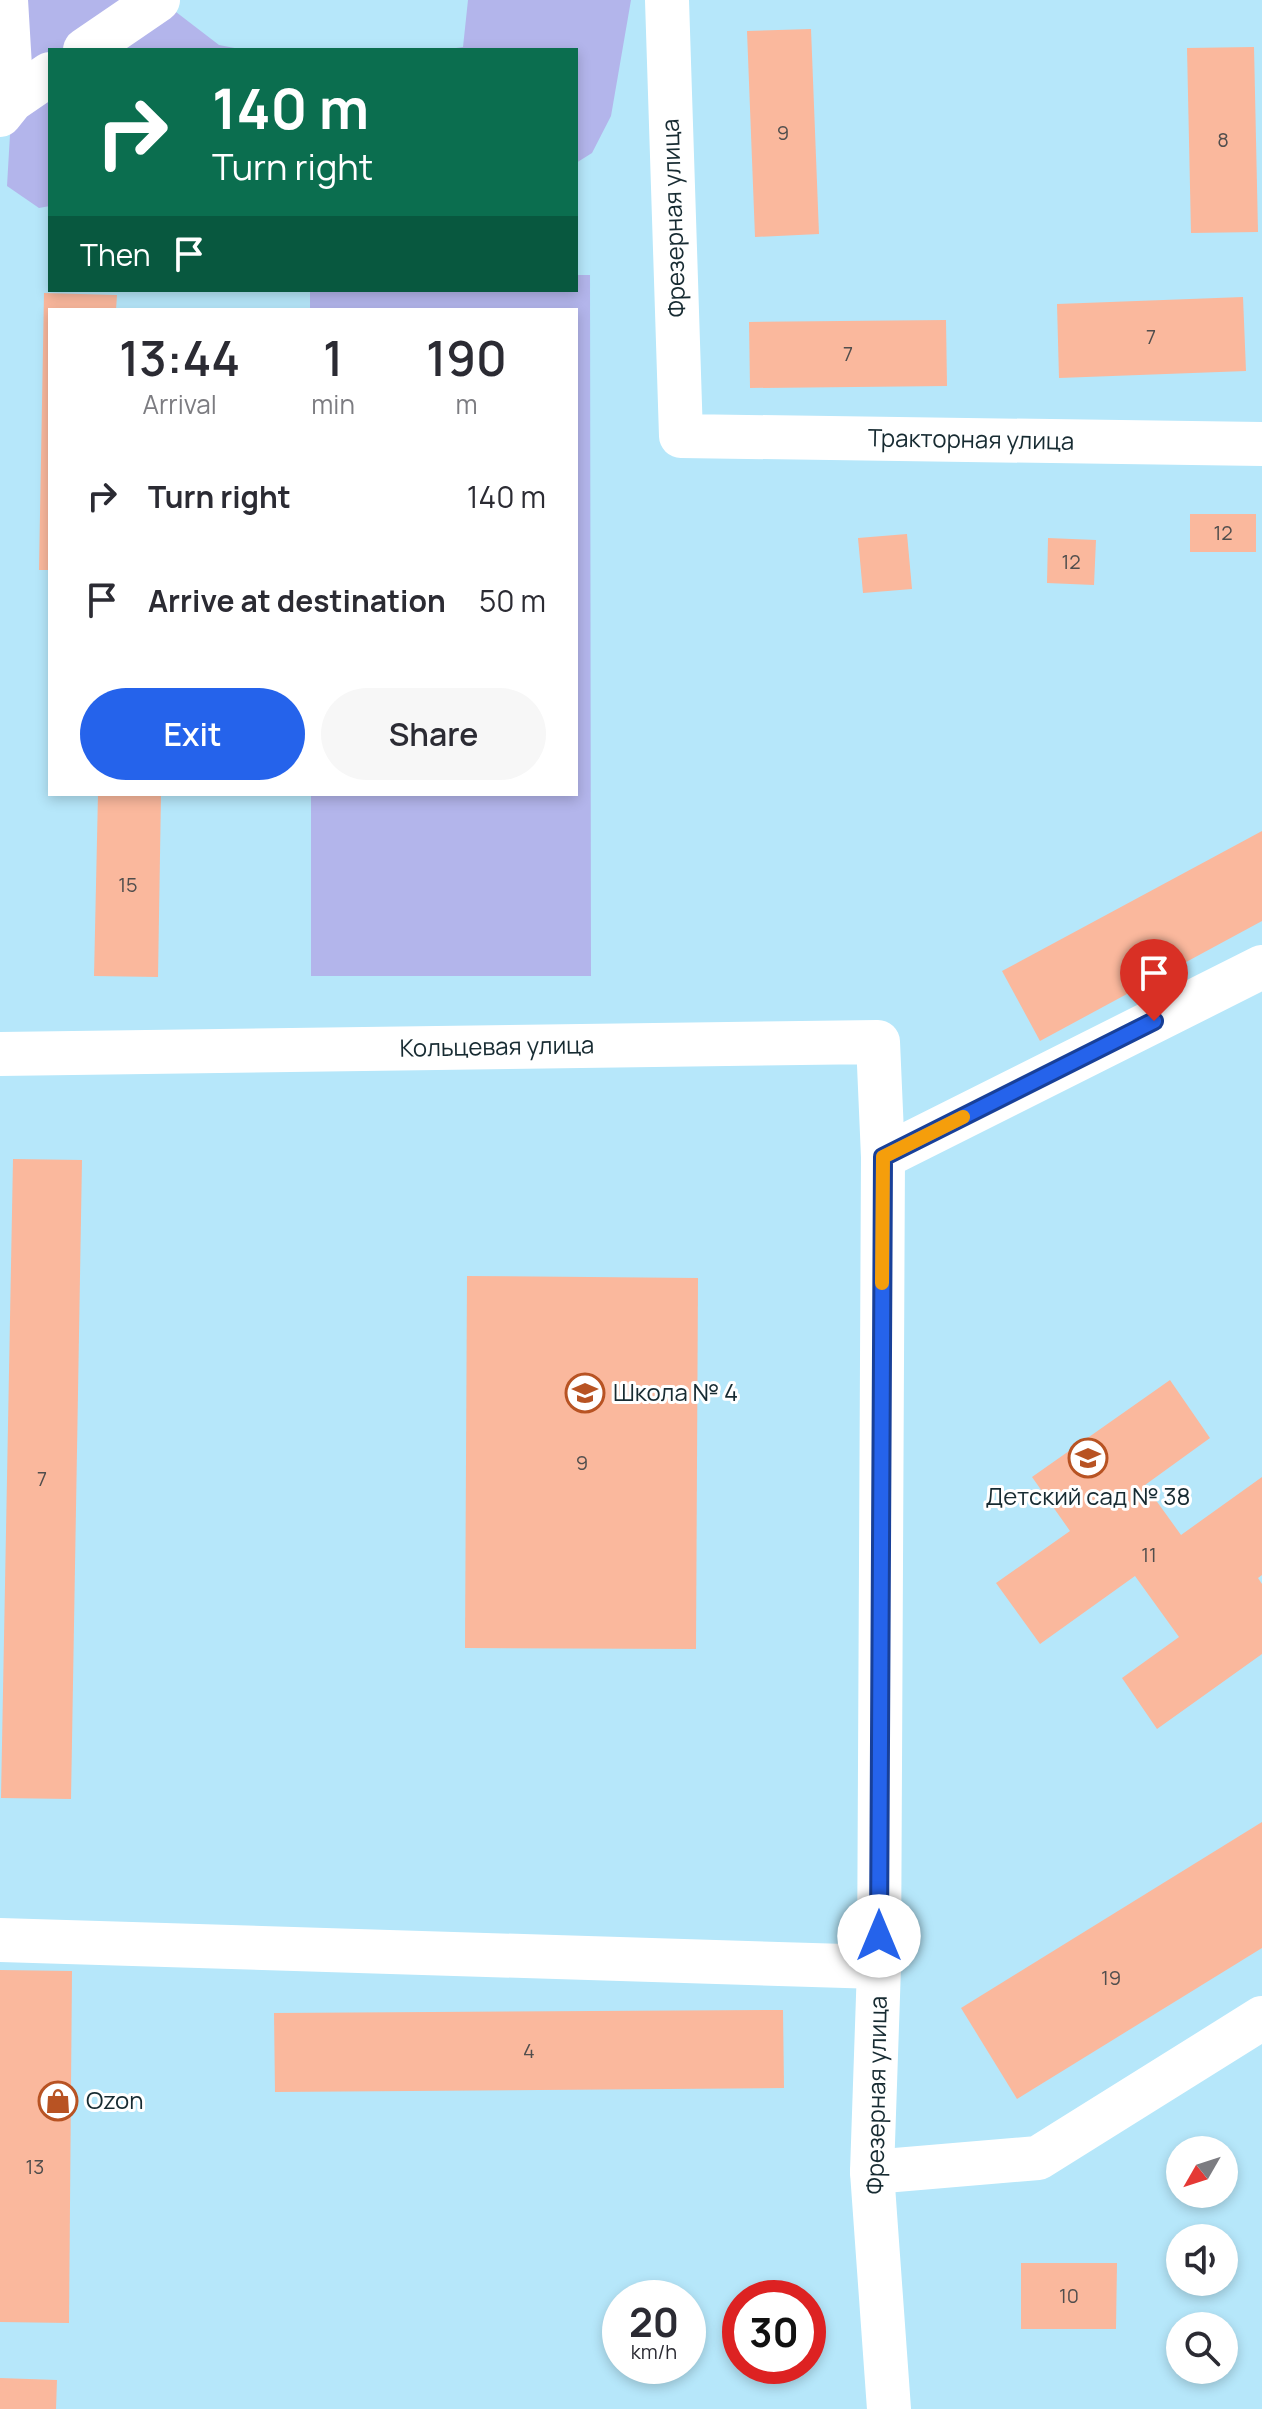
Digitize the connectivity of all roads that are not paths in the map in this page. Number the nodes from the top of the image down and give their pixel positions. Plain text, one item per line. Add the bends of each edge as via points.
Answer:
1 (6, 0) edge
2 (158, 0) edge
3 (667, 0) edge
4 (88, 48) edge
5 (48, 76) edge
6 (6, 108) edge
7 (681, 436) joint
8 (1262, 444) edge
9 (1262, 967) edge
10 (0, 1054) edge
11 (883, 1157) junction
12 (0, 1940) edge
13 (879, 1967) junction
14 (1262, 2018) edge
15 (872, 2172) junction
16 (889, 2409) edge

1 - 6 street
2 - 4 street
3 - 7 street, Фрезерная улица
5 - 6 street
7 - 8 street, Тракторная улица
9 - 11 street
10 - 11 street, Кольцевая улица via 878,1042
11 - 13 street, Фрезерная улица
12 - 13 street
13 - 15 street, Фрезерная улица
14 - 15 street via 1038,2158
15 - 16 street, Фрезерная улица

